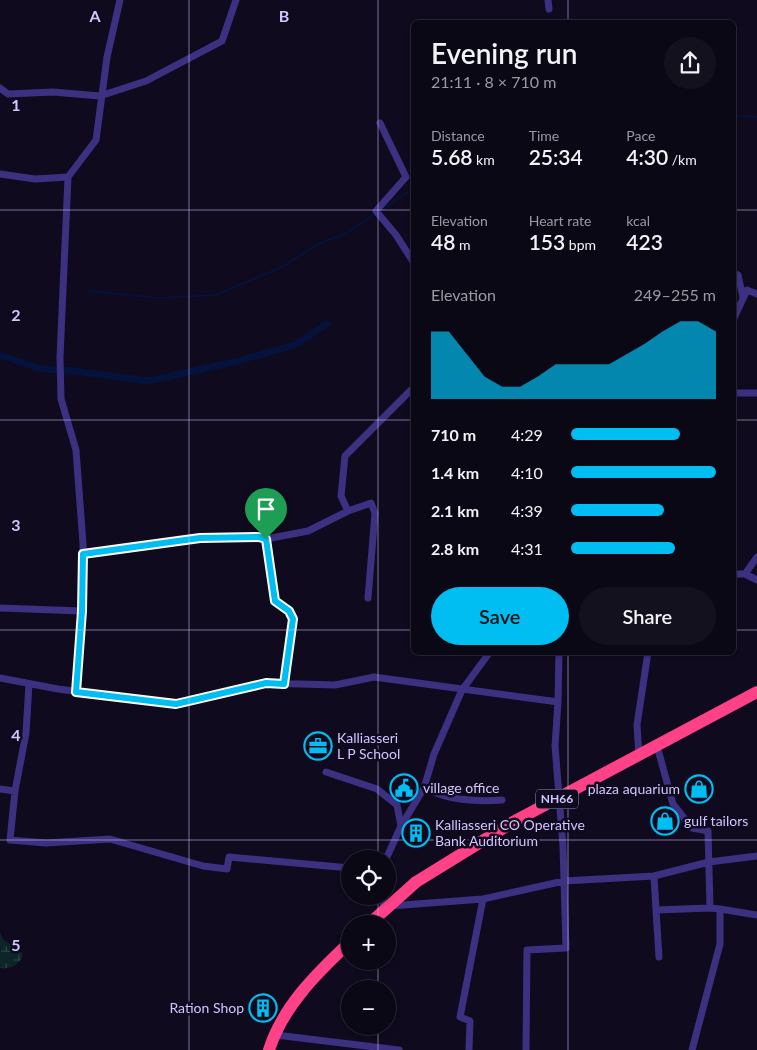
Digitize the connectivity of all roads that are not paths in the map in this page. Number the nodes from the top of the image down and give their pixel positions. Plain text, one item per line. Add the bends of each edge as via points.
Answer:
1 (120, 0) edge
2 (236, 0) edge
3 (548, 0) edge
4 (549, 9) dead end
5 (0, 88) edge
6 (100, 96) junction
7 (380, 123) dead end
8 (0, 174) edge
9 (68, 177) junction
10 (411, 258) edge
11 (736, 274) edge
12 (757, 294) edge
13 (743, 298) junction
14 (736, 314) edge
15 (411, 390) edge
16 (736, 393) edge
17 (757, 393) edge
18 (348, 511) junction
19 (266, 539) junction
20 (83, 554) junction
21 (757, 558) edge
22 (736, 574) edge
23 (745, 574) junction
24 (757, 580) edge
25 (368, 598) dead end
26 (0, 608) edge
27 (82, 611) junction
28 (488, 655) edge
29 (560, 655) edge
30 (648, 655) edge
31 (0, 678) edge
32 (29, 684) junction
33 (284, 684) junction
34 (462, 690) junction
35 (76, 692) junction
36 (757, 692) edge
37 (558, 702) junction
38 (657, 746) junction
39 (639, 756) junction
40 (326, 772) dead end
41 (424, 788) junction
42 (0, 789) edge
43 (15, 791) junction
44 (559, 798) junction
45 (502, 800) dead end
46 (401, 826) junction
47 (390, 850) edge
48 (757, 856) edge
49 (709, 862) junction
50 (341, 867) edge
51 (654, 876) junction
52 (564, 881) junction
53 (396, 896) edge
54 (483, 899) junction
55 (396, 903) edge
56 (384, 905) edge
57 (710, 908) junction
58 (720, 908) junction
59 (656, 910) junction
60 (376, 915) edge
61 (757, 915) edge
62 (341, 951) edge
63 (659, 957) dead end
64 (276, 1034) junction
65 (269, 1050) edge
66 (399, 1050) edge
67 (469, 1050) edge
68 (526, 1050) edge
69 (692, 1050) edge

1 - 6 street
2 - 6 street via 222,41 146,81
3 - 4 street
5 - 6 street via 8,94 53,92
6 - 9 street via 96,140
7 - 10 street via 406,177 378,214
8 - 9 street
9 - 20 street via 61,399 76,450
11 - 13 street
12 - 13 street via 747,290
13 - 14 street
15 - 18 street via 345,456 341,496
16 - 17 street
18 - 19 street via 308,531
18 - 25 street via 371,503 375,513
19 - 20 street via 200,538
19 - 33 street via 275,601 289,611 293,619
20 - 27 street
21 - 23 street
22 - 23 street
23 - 24 street
26 - 27 street
27 - 35 street
28 - 34 street
29 - 37 street
30 - 39 street via 638,725
31 - 32 street
32 - 35 street
32 - 43 street via 26,733
33 - 34 street via 335,685 374,677
33 - 35 street via 266,683 176,704
34 - 37 street
34 - 41 street via 434,754
36 - 38 highway, NH66
37 - 44 street via 554,746
38 - 39 highway, NH66
38 - 49 street via 673,804 692,828 708,831
39 - 44 highway, NH66
40 - 46 street via 377,790 397,805
41 - 45 street via 440,796 465,800
41 - 46 street
42 - 43 street
43 - 50 street via 10,840 46,843 110,839 203,866 227,869 229,857
44 - 52 street
44 - 53 highway, NH66 via 513,822
46 - 47 street
48 - 49 street
49 - 51 street
49 - 57 street
51 - 52 street
51 - 59 street
52 - 54 street
52 - 68 street via 566,948 527,950
54 - 55 street
54 - 67 street via 460,1017 470,1021
56 - 60 highway, NH66
57 - 58 street
57 - 59 street
58 - 61 street
58 - 69 street via 720,944
59 - 63 street
62 - 64 highway via 304,988
64 - 65 highway
64 - 66 street

